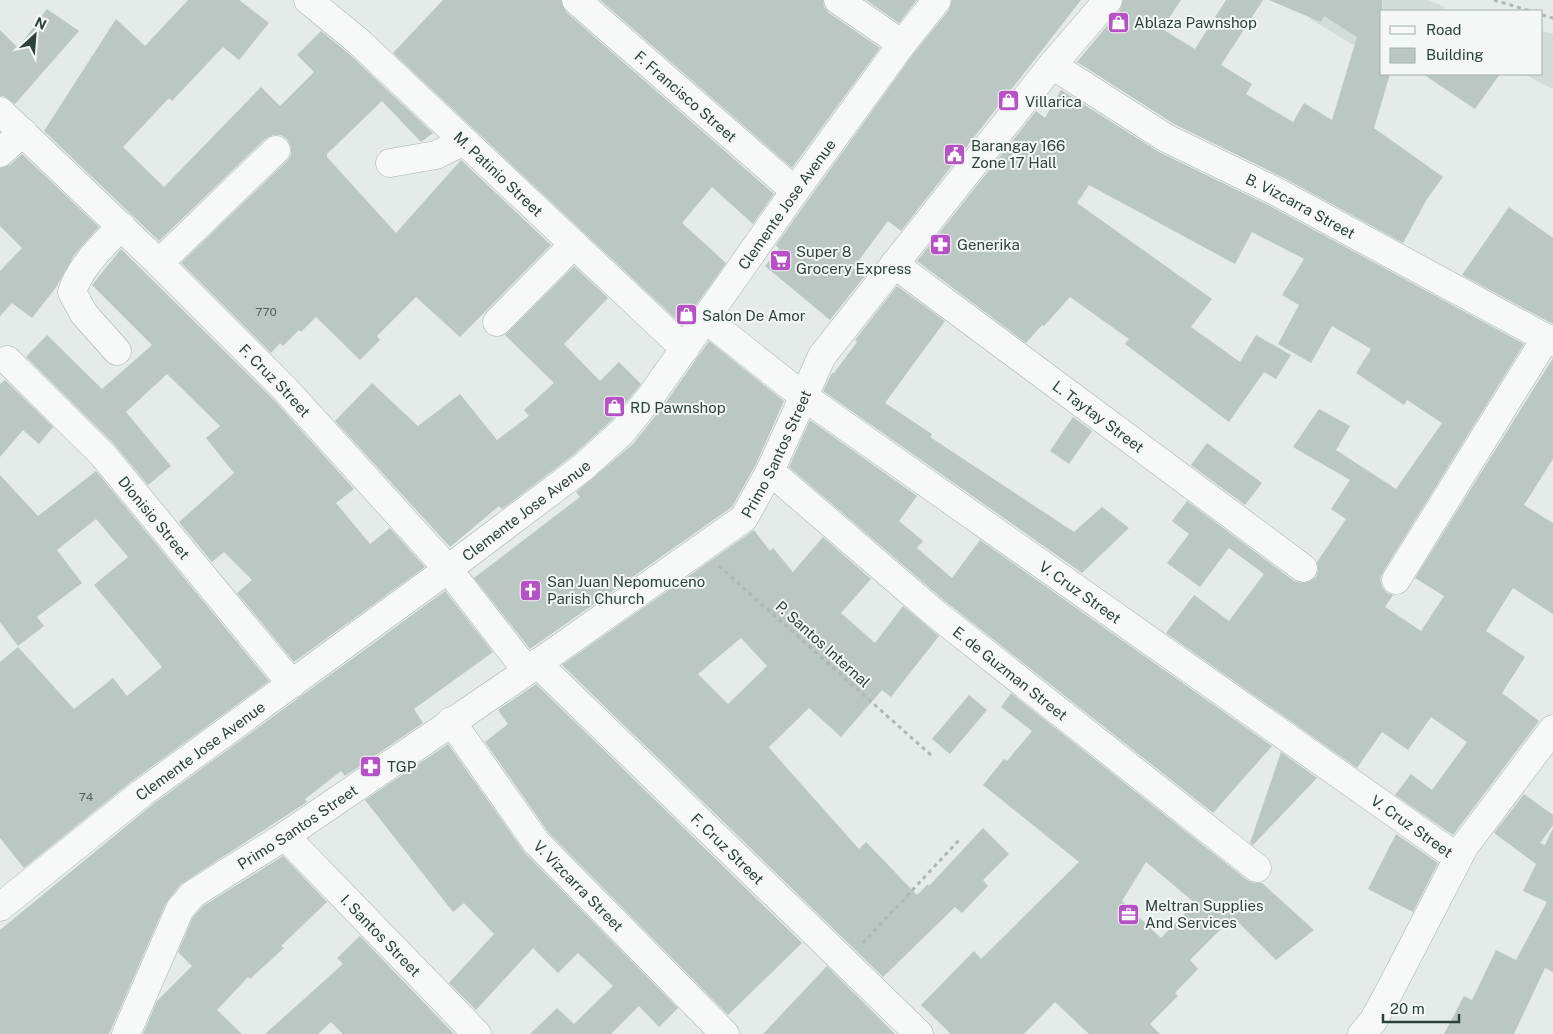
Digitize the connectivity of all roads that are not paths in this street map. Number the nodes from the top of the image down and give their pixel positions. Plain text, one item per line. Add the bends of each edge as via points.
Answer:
1 (308, 0) edge
2 (576, 0) edge
3 (838, 0) edge
4 (937, 0) edge
5 (1108, 0) edge
6 (902, 44) junction
7 (1052, 65) junction
8 (0, 111) edge
9 (23, 132) junction
10 (464, 141) junction
11 (276, 150) dead end
12 (0, 153) edge
13 (390, 163) dead end
14 (795, 191) junction
15 (121, 226) junction
16 (574, 244) junction
17 (158, 263) junction
18 (894, 264) junction
19 (707, 320) junction
20 (497, 322) dead end
21 (1549, 340) edge
22 (685, 349) junction
23 (117, 351) dead end
24 (7, 360) dead end
25 (803, 396) junction
26 (770, 471) junction
27 (1303, 568) dead end
28 (448, 569) junction
29 (1396, 580) dead end
30 (532, 667) junction
31 (292, 684) junction
32 (451, 721) junction
33 (1553, 729) edge
34 (285, 836) junction
35 (1458, 858) junction
36 (1257, 868) dead end
37 (0, 907) edge
38 (1367, 1027) edge
39 (126, 1034) edge
40 (477, 1034) edge
41 (724, 1034) edge
42 (919, 1034) edge

1 - 10 street, M. Patinio Street via 358,41
2 - 14 street, F. Francisco Street
3 - 6 street
4 - 6 street, Clemente Jose Avenue
5 - 7 street, Primo Santos Street
6 - 14 street, Clemente Jose Avenue
7 - 18 street, Primo Santos Street
7 - 21 street, B. Vizcarra Street via 1166,138 1277,192
8 - 9 street, F. Cruz Street
9 - 12 street
9 - 15 street, F. Cruz Street
10 - 13 street via 436,154
10 - 16 street, M. Patinio Street
11 - 17 street
14 - 19 street, Clemente Jose Avenue
15 - 17 street, F. Cruz Street
15 - 23 street via 89,262 72,292 84,314
16 - 20 street
16 - 22 street, M. Patinio Street
17 - 28 street, F. Cruz Street via 286,390
18 - 25 street, Primo Santos Street via 822,356
18 - 27 street, L. Taytay Street
19 - 22 street, Clemente Jose Avenue
19 - 25 street, V. Cruz Street
21 - 29 street
22 - 28 street, Clemente Jose Avenue via 622,432 582,468
24 - 31 street, Dionisio Street via 103,455
25 - 26 street, Primo Santos Street
25 - 35 street, V. Cruz Street
26 - 30 street, Primo Santos Street via 744,518
26 - 36 street, E. de Guzman Street via 936,614
28 - 30 street, F. Cruz Street
28 - 31 street, Clemente Jose Avenue
30 - 32 street, Primo Santos Street
30 - 42 street, F. Cruz Street
31 - 37 street, Clemente Jose Avenue via 142,793
32 - 34 street, Primo Santos Street
32 - 41 street, V. Vizcarra Street via 536,842
33 - 35 street
34 - 39 street, Primo Santos Street via 192,894 180,909
34 - 40 street, I. Santos Street
35 - 38 street

